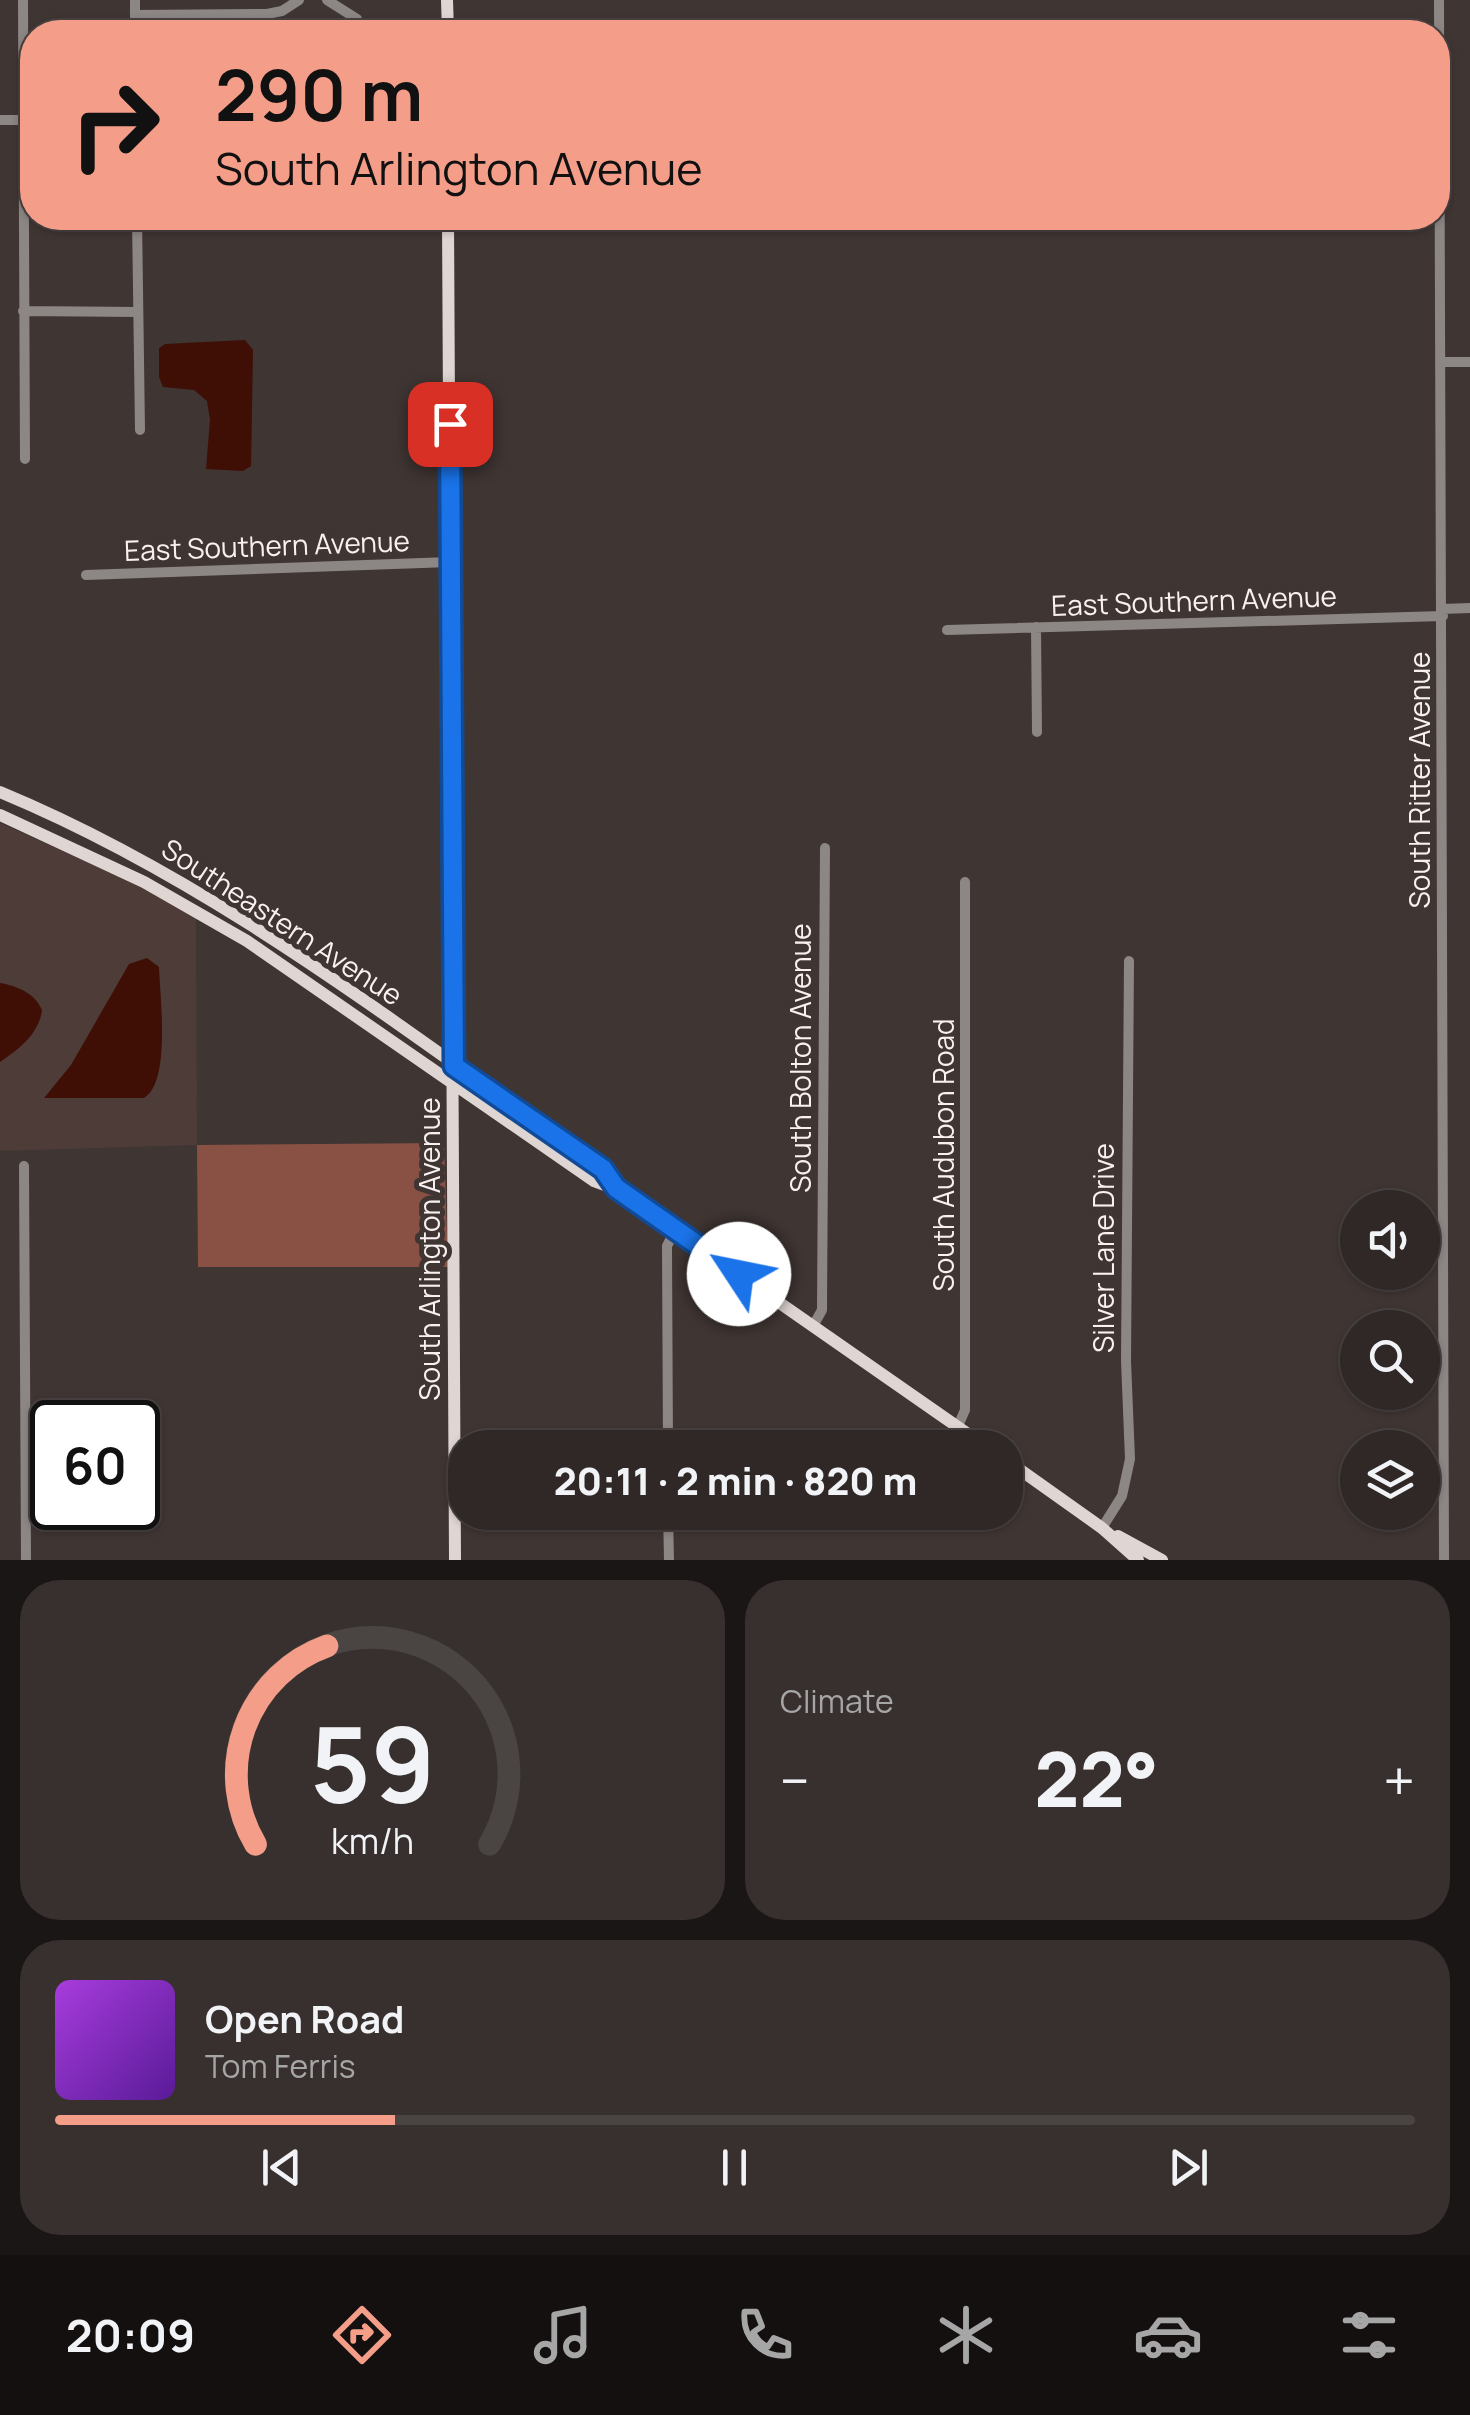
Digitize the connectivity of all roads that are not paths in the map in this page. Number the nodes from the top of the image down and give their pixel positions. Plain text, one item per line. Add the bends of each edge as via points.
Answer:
1 (134, 0) edge
2 (299, 0) edge
3 (326, 0) edge
4 (134, 15) junction
5 (356, 19) dead end
6 (134, 20) edge
7 (25, 230) edge
8 (137, 230) edge
9 (448, 230) edge
10 (1439, 230) edge
11 (23, 311) junction
12 (138, 312) junction
13 (1440, 362) junction
14 (1470, 362) edge
15 (140, 430) dead end
16 (25, 459) dead end
17 (450, 562) junction
18 (86, 575) dead end
19 (1470, 608) edge
20 (1442, 612) junction
21 (1036, 628) junction
22 (947, 630) dead end
23 (1037, 732) dead end
24 (0, 792) edge
25 (0, 814) edge
26 (825, 848) dead end
27 (965, 882) dead end
28 (1129, 961) dead end
29 (454, 1066) junction
30 (455, 1085) junction
31 (24, 1166) dead end
32 (616, 1188) junction
33 (675, 1230) junction
34 (812, 1326) junction
35 (958, 1426) junction
36 (668, 1430) edge
37 (963, 1430) edge
38 (1023, 1472) edge
39 (1102, 1528) junction
40 (668, 1530) edge
41 (26, 1560) edge
42 (455, 1560) edge
43 (669, 1560) edge
44 (1138, 1560) edge
45 (1162, 1560) edge
46 (1444, 1560) edge

1 - 4 street
2 - 4 street via 266,14
3 - 5 street
4 - 6 street
7 - 11 street
8 - 12 street
9 - 17 main road, South Arlington Avenue
10 - 13 street, South Ritter Avenue
11 - 12 street
11 - 16 street
12 - 15 street
13 - 14 street
13 - 20 street, South Ritter Avenue
17 - 18 street, East Southern Avenue
17 - 29 main road, South Arlington Avenue
19 - 20 street, East Southern Avenue
20 - 21 street, East Southern Avenue
20 - 46 street, South Ritter Avenue
21 - 22 street, East Southern Avenue
21 - 23 street
24 - 29 main road, Southeastern Avenue via 185,884
25 - 30 main road, Southeastern Avenue via 191,907
26 - 34 street, South Bolton Avenue via 822,1310
27 - 35 street, South Audubon Road via 965,1410
28 - 39 street, Silver Lane Drive via 1130,1460 1122,1496
29 - 30 main road, South Arlington Avenue
29 - 32 main road, Southeastern Avenue via 603,1169
30 - 32 main road, Southeastern Avenue via 594,1181
30 - 42 main road, South Arlington Avenue
31 - 41 street
32 - 33 main road, Southeastern Avenue
33 - 34 main road, Southeastern Avenue
33 - 36 street via 667,1246
34 - 35 main road, Southeastern Avenue
35 - 37 main road, Southeastern Avenue
38 - 39 main road
39 - 44 main road
39 - 45 main road
40 - 43 street

